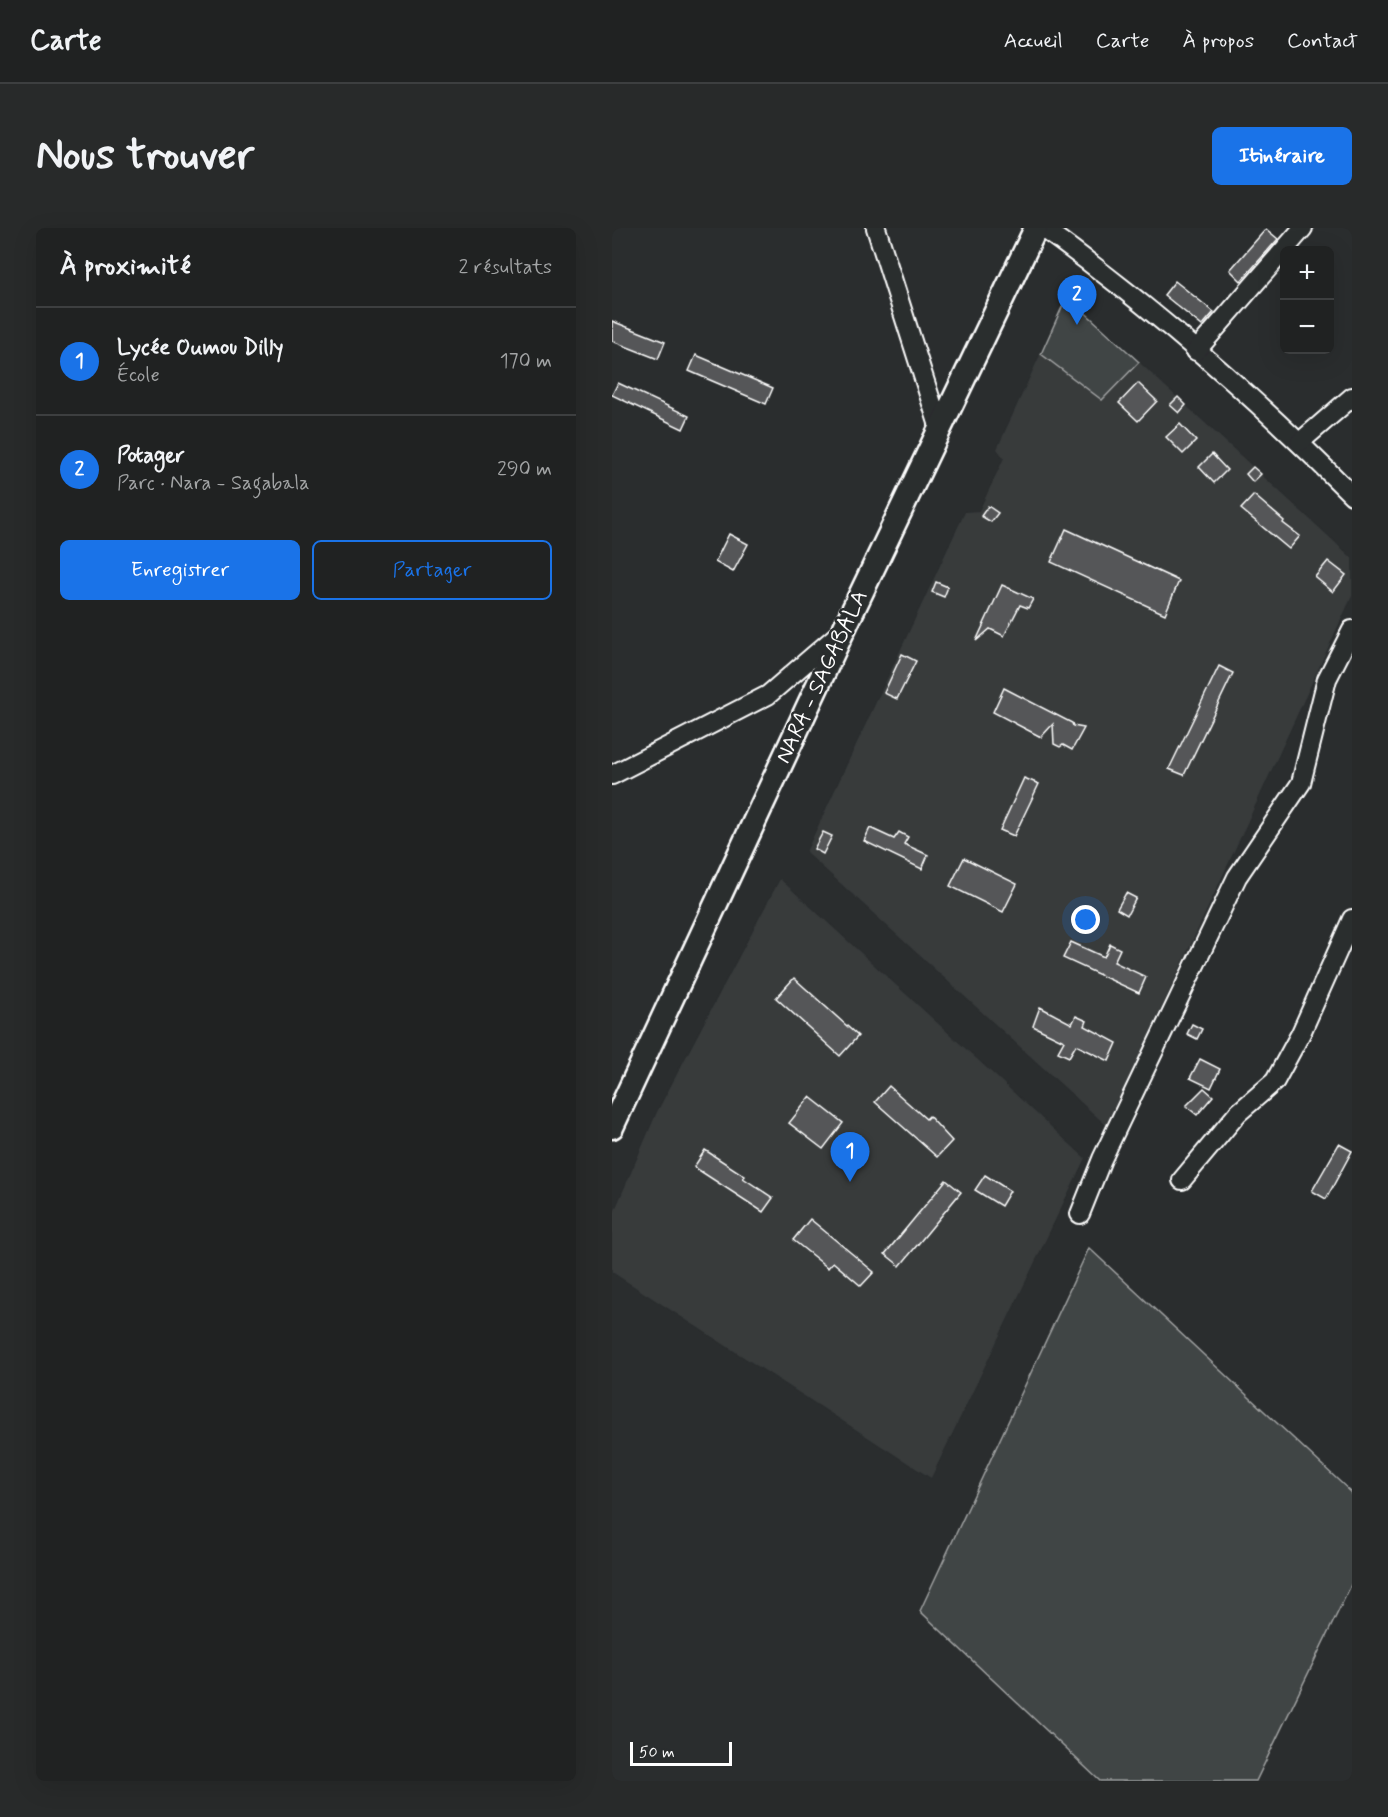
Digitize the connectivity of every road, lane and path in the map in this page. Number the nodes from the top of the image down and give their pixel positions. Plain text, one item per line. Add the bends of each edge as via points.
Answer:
1 (876, 228) edge
2 (1036, 228) edge
3 (1043, 228) edge
4 (1303, 228) edge
5 (1196, 351) junction
6 (1352, 397) edge
7 (940, 429) junction
8 (1300, 442) junction
9 (1352, 495) edge
10 (844, 629) junction
11 (1352, 630) edge
12 (612, 775) edge
13 (1352, 919) edge
14 (612, 1127) edge
15 (1182, 1180) dead end
16 (1080, 1214) dead end

1 - 7 street
2 - 7 main road, NARA - SAGABALA
3 - 5 street
4 - 5 street
5 - 8 street
6 - 8 street
7 - 10 main road, NARA - SAGABALA
8 - 9 street
10 - 12 street via 768,695
10 - 14 main road, NARA - SAGABALA
11 - 16 street via 1327,679 1301,783 1237,877 1102,1159
13 - 15 street via 1275,1081 1238,1113

